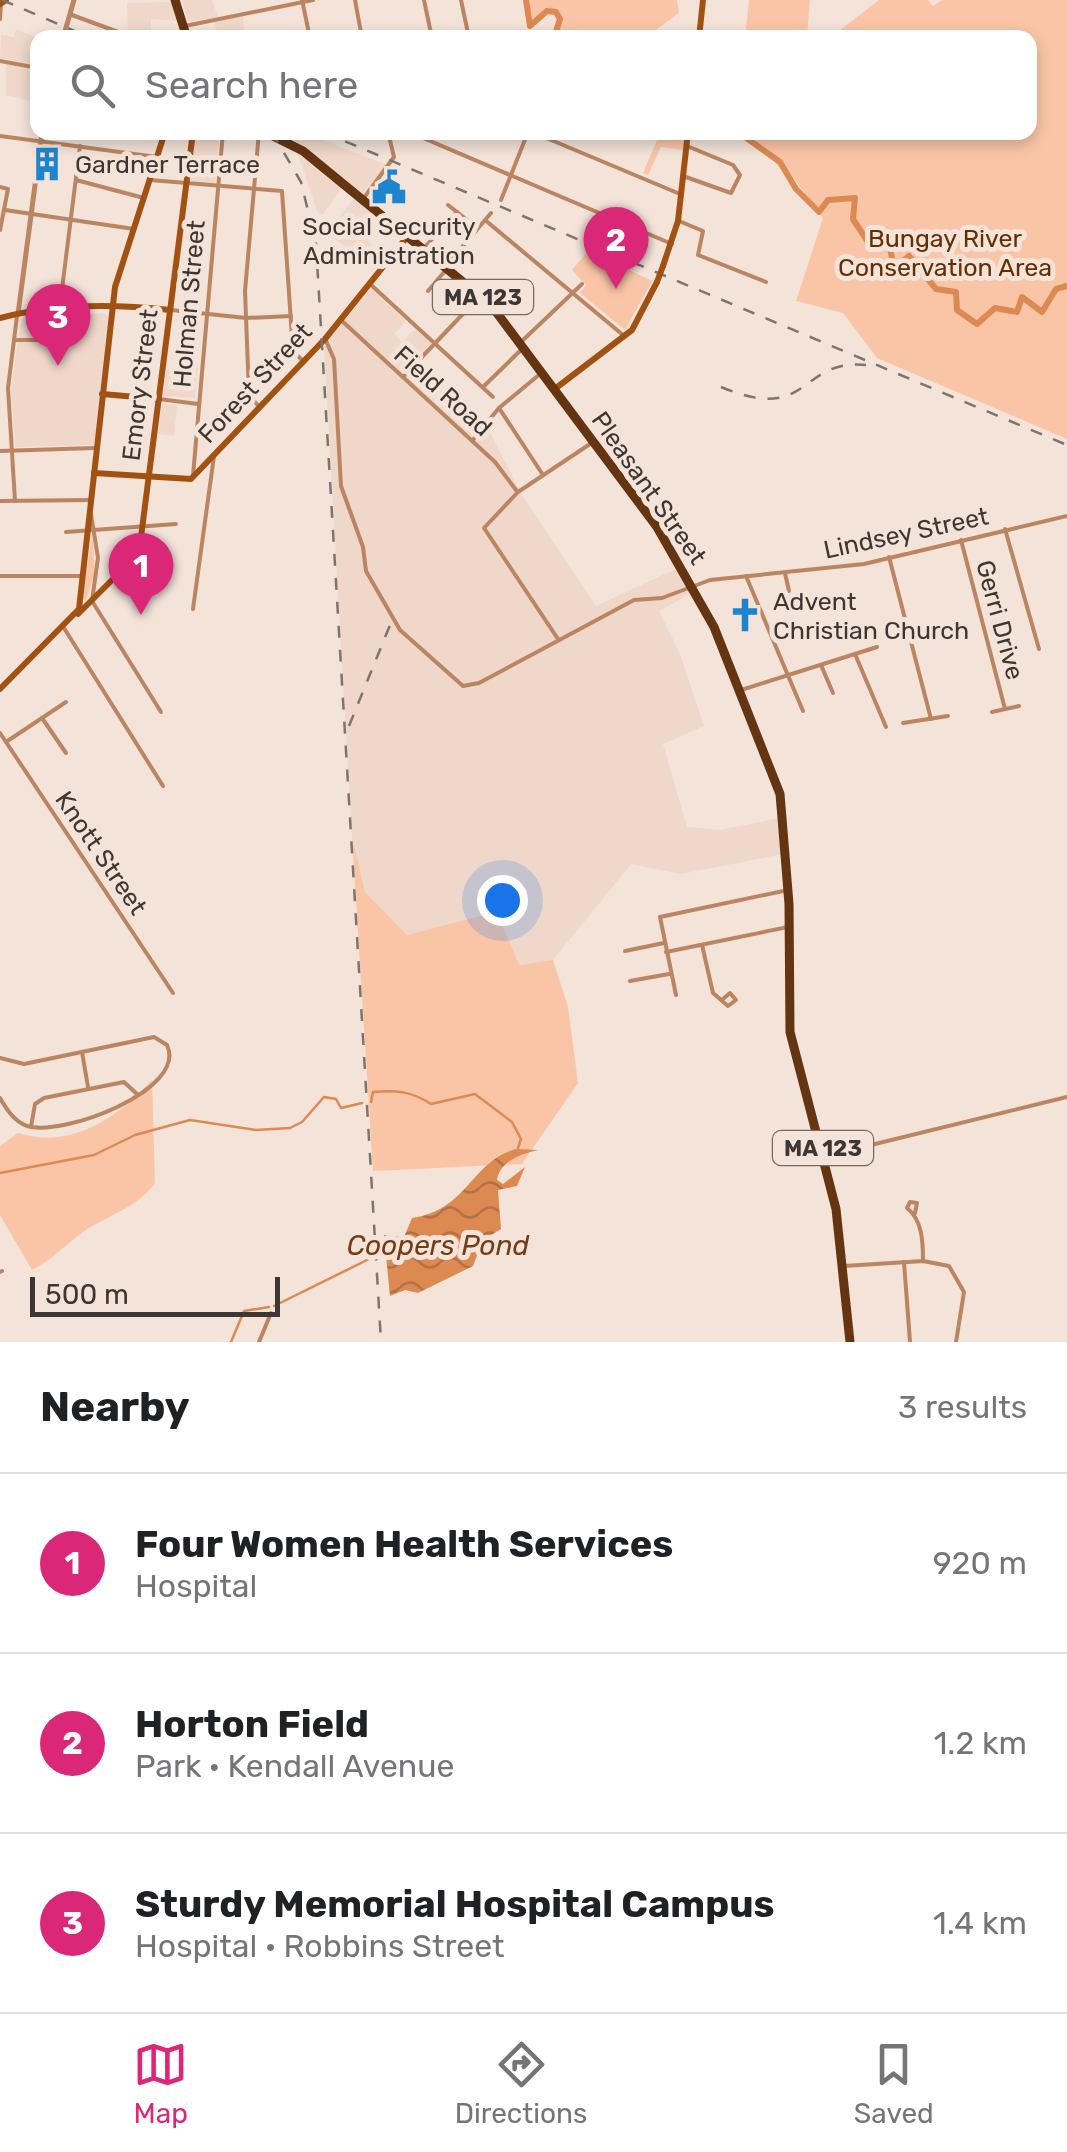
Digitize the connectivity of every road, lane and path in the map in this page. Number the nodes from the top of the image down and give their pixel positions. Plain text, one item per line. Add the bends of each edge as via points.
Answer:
1 (74, 0) edge
2 (175, 0) edge
3 (313, 0) edge
4 (355, 0) edge
5 (424, 0) edge
6 (461, 0) edge
7 (703, 0) edge
8 (303, 1) edge
9 (2, 3) edge
10 (72, 15) junction
11 (0, 18) edge
12 (66, 30) edge
13 (112, 30) edge
14 (185, 30) edge
15 (192, 30) edge
16 (308, 30) edge
17 (361, 30) edge
18 (430, 30) edge
19 (468, 30) edge
20 (700, 30) edge
21 (0, 61) edge
22 (30, 67) edge
23 (0, 136) edge
24 (30, 140) edge
25 (32, 140) edge
26 (162, 140) edge
27 (192, 140) edge
28 (221, 140) edge
29 (261, 140) edge
30 (281, 140) edge
31 (390, 140) edge
32 (428, 140) edge
33 (527, 140) edge
34 (549, 140) edge
35 (687, 140) edge
36 (40, 141) junction
37 (80, 146) junction
38 (686, 146) junction
39 (157, 157) junction
40 (511, 176) junction
41 (683, 176) junction
42 (76, 180) junction
43 (150, 180) junction
44 (186, 186) junction
45 (0, 187) edge
46 (218, 188) junction
47 (254, 189) junction
48 (681, 194) junction
49 (144, 198) junction
50 (363, 199) junction
51 (502, 200) dead end
52 (448, 205) dead end
53 (5, 210) junction
54 (457, 212) junction
55 (491, 213) dead end
56 (31, 214) junction
57 (71, 220) junction
58 (485, 220) junction
59 (678, 221) junction
60 (134, 228) junction
61 (477, 228) junction
62 (0, 230) edge
63 (408, 235) junction
64 (672, 244) junction
65 (424, 248) junction
66 (447, 267) junction
67 (766, 282) dead end
68 (370, 284) junction
69 (582, 284) dead end
70 (428, 291) dead end
71 (574, 293) junction
72 (481, 295) junction
73 (112, 308) junction
74 (59, 310) junction
75 (170, 310) junction
76 (18, 314) junction
77 (206, 314) junction
78 (291, 316) junction
79 (0, 318) edge
80 (246, 318) junction
81 (341, 320) junction
82 (626, 337) junction
83 (325, 339) junction
84 (14, 340) junction
85 (43, 340) dead end
86 (436, 343) junction
87 (523, 344) junction
88 (304, 362) junction
89 (544, 371) junction
90 (403, 377) junction
91 (482, 387) junction
92 (556, 388) junction
93 (102, 394) junction
94 (494, 397) dead end
95 (159, 399) junction
96 (198, 404) junction
97 (260, 408) junction
98 (500, 408) junction
99 (472, 441) junction
100 (592, 442) junction
101 (96, 448) junction
102 (0, 450) edge
103 (12, 450) junction
104 (214, 456) junction
105 (94, 473) junction
106 (542, 475) junction
107 (148, 478) junction
108 (193, 478) junction
109 (518, 492) junction
110 (15, 500) junction
111 (91, 500) junction
112 (0, 501) edge
113 (1067, 516) edge
114 (176, 524) dead end
115 (143, 526) junction
116 (1005, 529) junction
117 (92, 531) junction
118 (66, 532) dead end
119 (961, 540) junction
120 (889, 557) junction
121 (785, 573) junction
122 (0, 576) edge
123 (82, 576) junction
124 (746, 576) junction
125 (692, 584) junction
126 (789, 591) dead end
127 (80, 600) junction
128 (91, 602) junction
129 (193, 609) dead end
130 (74, 618) junction
131 (64, 628) junction
132 (558, 639) junction
133 (878, 647) dead end
134 (1039, 649) dead end
135 (855, 654) junction
136 (821, 665) junction
137 (788, 676) junction
138 (0, 689) edge
139 (741, 690) junction
140 (832, 693) dead end
141 (66, 700) dead end
142 (1018, 706) dead end
143 (1005, 709) junction
144 (802, 711) dead end
145 (161, 712) dead end
146 (992, 712) dead end
147 (948, 716) dead end
148 (42, 718) junction
149 (931, 719) junction
150 (903, 723) dead end
151 (886, 727) dead end
152 (0, 733) edge
153 (6, 742) junction
154 (66, 754) dead end
155 (163, 786) dead end
156 (788, 890) junction
157 (790, 927) junction
158 (664, 944) junction
159 (702, 945) junction
160 (624, 952) dead end
161 (666, 952) junction
162 (670, 974) junction
163 (630, 981) dead end
164 (172, 992) dead end
165 (676, 995) dead end
166 (723, 999) dead end
167 (82, 1052) junction
168 (0, 1058) edge
169 (88, 1088) junction
170 (138, 1094) junction
171 (1067, 1096) edge
172 (0, 1098) edge
173 (31, 1127) junction
174 (826, 1156) junction
175 (915, 1213) dead end
176 (923, 1260) junction
177 (904, 1262) junction
178 (844, 1266) junction
179 (271, 1313) dead end
180 (260, 1342) edge
181 (850, 1342) edge
182 (910, 1342) edge
183 (956, 1342) edge

1 - 10 street
2 - 14 highway
3 - 8 street
4 - 17 street
5 - 18 street
6 - 19 street
7 - 20 main road
8 - 15 street via 252,9
8 - 16 street
9 - 11 street
10 - 12 street
10 - 13 street
21 - 22 street
23 - 24 street
25 - 36 street
26 - 39 main road
27 - 44 main road, Emory Street
28 - 46 street, Holman Street
29 - 47 street
30 - 50 highway, Pleasant Street / MA 123
31 - 50 street via 394,157
32 - 40 street
33 - 40 street
34 - 48 street
35 - 38 main road
36 - 37 street
36 - 56 street
37 - 39 street
37 - 42 street
38 - 41 main road
38 - 41 street via 740,174 731,193
39 - 43 main road
40 - 51 street
40 - 64 street
41 - 48 main road
42 - 49 street
42 - 57 street
43 - 44 street
43 - 49 main road
44 - 46 street
44 - 75 main road, Emory Street
45 - 53 street via 8,189
46 - 47 street
46 - 77 street, Holman Street
47 - 78 street via 282,191
47 - 80 street
48 - 59 main road
49 - 60 main road
50 - 63 highway, Pleasant Street / MA 123
52 - 54 street
53 - 56 street
53 - 62 street
54 - 61 street
54 - 65 street
55 - 58 street
56 - 57 street
56 - 76 street
57 - 60 street
57 - 74 street
58 - 61 street
58 - 71 street
59 - 64 main road
59 - 67 street via 703,231 698,254
60 - 73 main road
61 - 66 street
63 - 65 highway, Pleasant Street / MA 123
63 - 68 main road, Forest Street
64 - 82 main road, bridge via 646,308
65 - 66 highway, Pleasant Street / MA 123
66 - 70 street
66 - 72 highway, Pleasant Street / MA 123
68 - 81 main road, Forest Street
68 - 86 street
69 - 71 street
71 - 82 street
71 - 87 street
72 - 86 street
72 - 87 highway, Pleasant Street / MA 123
73 - 74 main road
73 - 75 main road
73 - 93 main road
74 - 76 main road
75 - 77 street
75 - 95 main road, Emory Street
76 - 79 main road
76 - 84 street
77 - 80 street
77 - 96 street, Holman Street
78 - 80 street
78 - 88 street via 294,352
80 - 97 street via 250,395
81 - 83 main road, Forest Street
81 - 90 street, Field Road
82 - 92 main road
83 - 88 main road, Forest Street
83 - 132 street, Lindsey Street via 334,360 341,486 366,572 398,627 456,683 477,684
84 - 85 street
84 - 103 street via 8,385
86 - 90 street
86 - 91 street
87 - 89 highway, Pleasant Street / MA 123
87 - 91 street
88 - 97 main road, Forest Street
89 - 92 highway, Pleasant Street / MA 123
89 - 98 street
90 - 99 street, Field Road
91 - 94 street
92 - 100 highway, Pleasant Street / MA 123
93 - 95 main road
93 - 101 main road
95 - 96 street
95 - 107 main road, Emory Street
96 - 108 street, Holman Street
97 - 104 main road, Forest Street
98 - 99 street
98 - 106 street
99 - 109 street, Field Road
100 - 106 street
100 - 125 highway, Pleasant Street / MA 123
101 - 103 street
101 - 105 main road
102 - 103 street
103 - 110 street
104 - 108 main road, Forest Street
104 - 129 street
105 - 107 main road, Forest Street
105 - 111 main road
106 - 109 street
107 - 108 main road, Forest Street
107 - 115 main road, Emory Street
109 - 132 street via 484,530
110 - 111 street
110 - 112 street
111 - 117 main road
113 - 116 street, Lindsey Street
114 - 115 street
115 - 117 street
115 - 128 main road, Emory Street via 132,558
116 - 119 street, Lindsey Street
116 - 134 street
117 - 118 street
117 - 123 main road
117 - 128 street via 98,564
119 - 120 street, Lindsey Street
119 - 143 street, Gerri Drive
120 - 121 street, Lindsey Street
120 - 149 street
121 - 124 street, Lindsey Street
121 - 126 street
122 - 123 street
123 - 127 main road
124 - 125 street, Lindsey Street
124 - 137 street
125 - 132 street, Lindsey Street via 662,598 621,604
125 - 139 highway, Pleasant Street / MA 123
127 - 128 main road
127 - 130 main road
128 - 130 main road, Emory Street
128 - 145 street
130 - 131 main road, Emory Street
131 - 138 main road, Emory Street
131 - 155 street
133 - 135 street
135 - 136 street
135 - 151 street
136 - 137 street
136 - 140 street
137 - 139 street
137 - 144 street
139 - 156 highway, Pleasant Street / MA 123 via 780,794
141 - 148 street
142 - 143 street
143 - 146 street
147 - 149 street
148 - 153 street
148 - 154 street
149 - 150 street
152 - 153 street, Knott Street
153 - 164 street, Knott Street
156 - 157 highway, Pleasant Street / MA 123
156 - 158 street via 660,918
157 - 159 street
157 - 174 highway, Pleasant Street / MA 123 via 793,1049
158 - 160 street
158 - 161 street
159 - 161 street
159 - 166 street via 714,992
161 - 162 street
162 - 163 street
162 - 165 street
167 - 168 street via 24,1064
167 - 169 street
167 - 170 street via 163,1041 170,1062
169 - 170 street via 127,1082
169 - 173 street via 38,1101
170 - 173 street via 110,1114
171 - 174 street
172 - 173 street via 15,1119
174 - 178 highway, Pleasant Street / MA 123
175 - 176 street
176 - 177 street
176 - 183 street via 949,1266 963,1285
177 - 178 street
177 - 182 street
178 - 181 highway, Pleasant Street / MA 123
179 - 180 street

